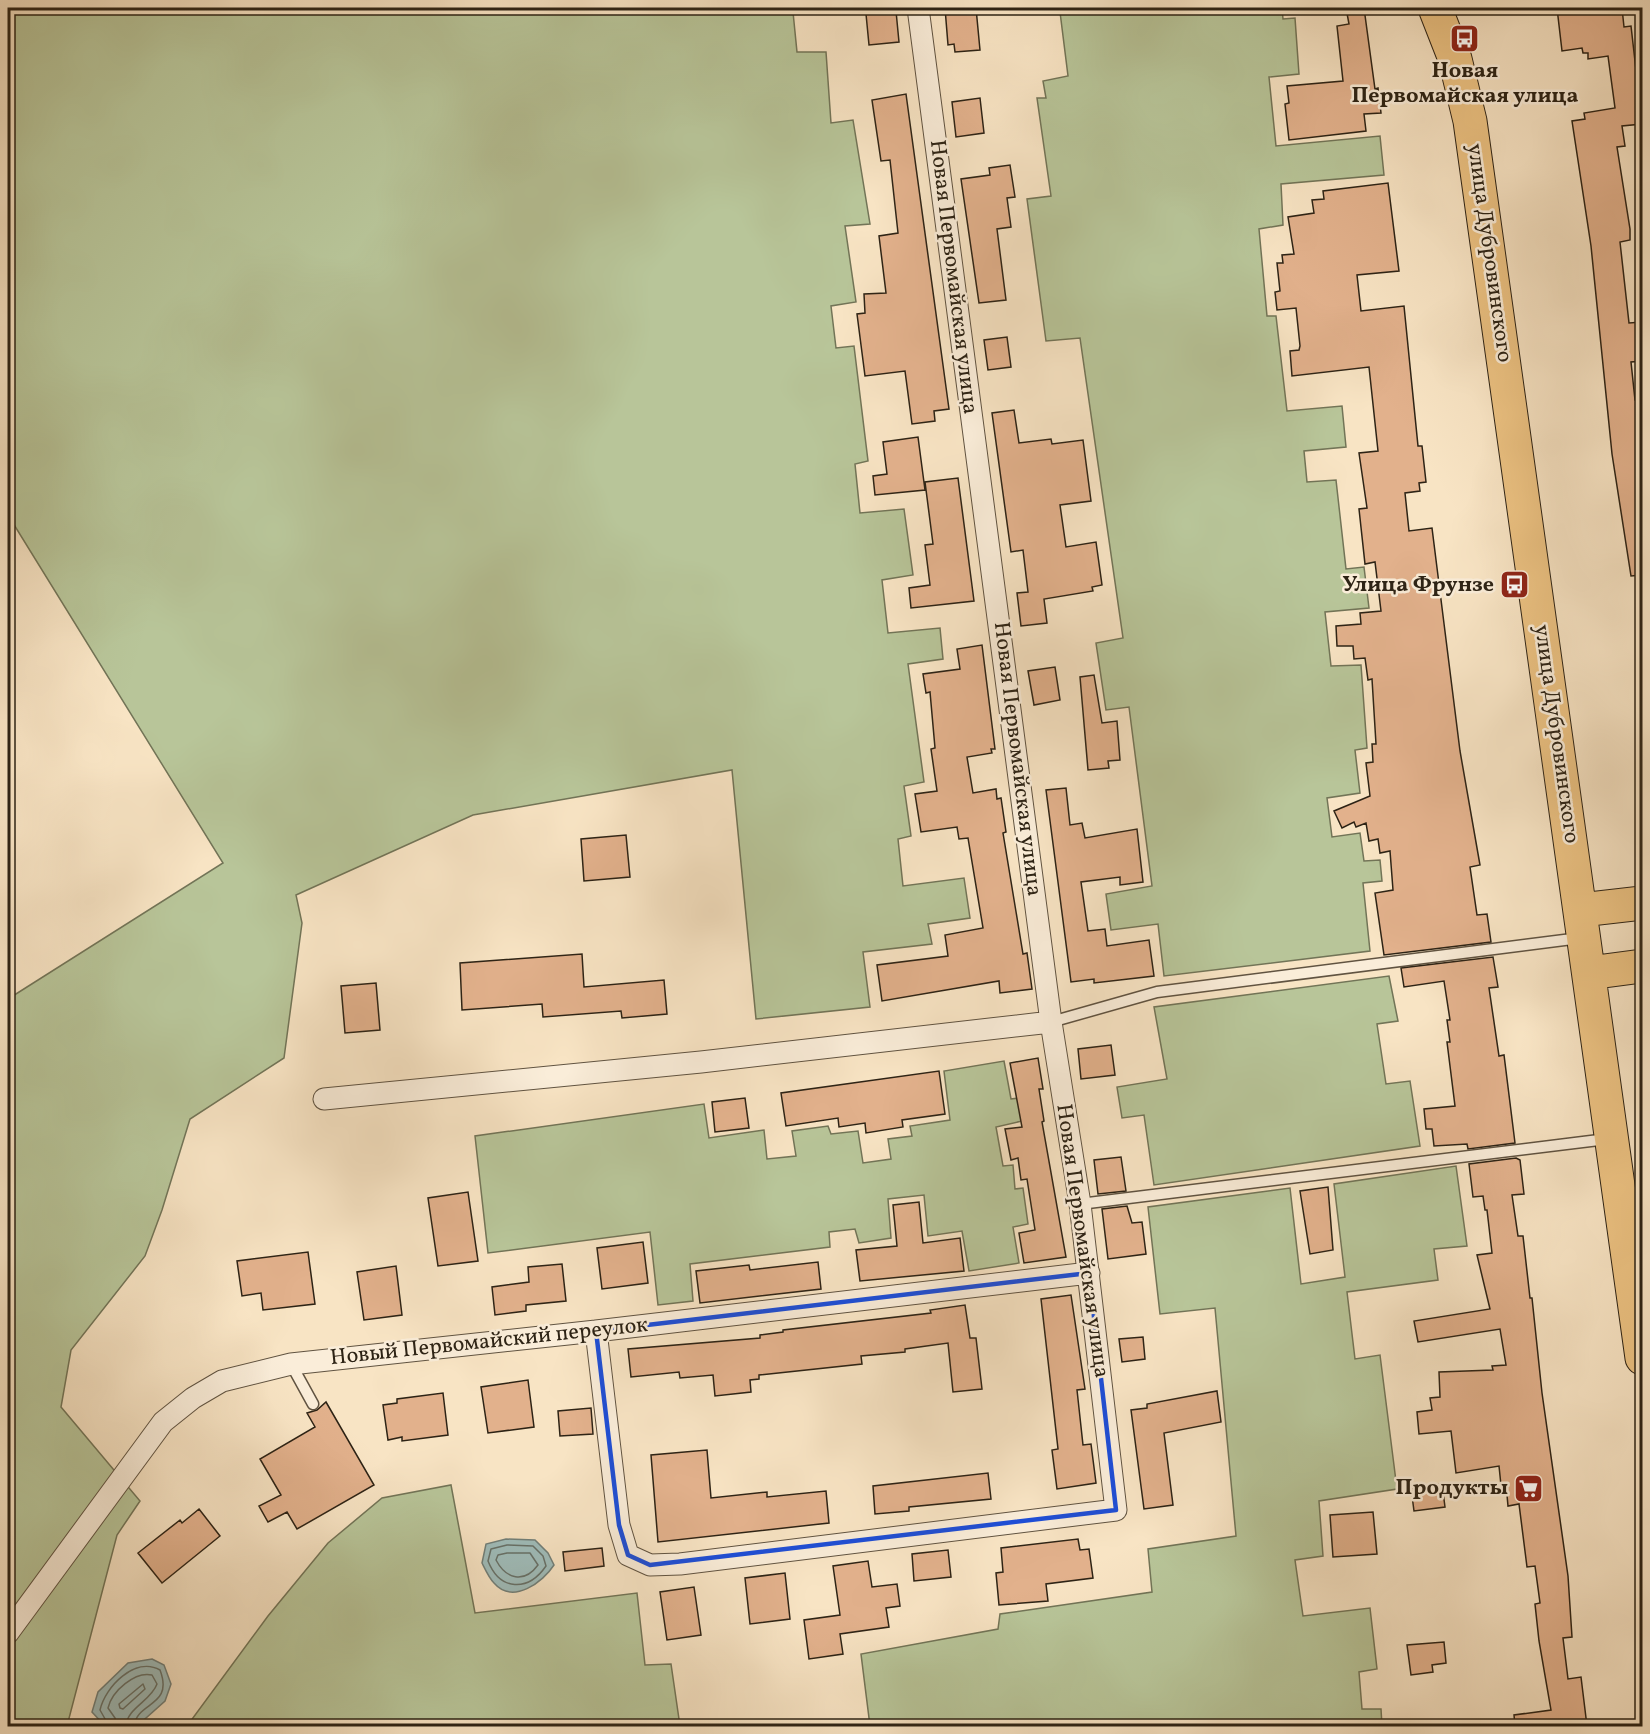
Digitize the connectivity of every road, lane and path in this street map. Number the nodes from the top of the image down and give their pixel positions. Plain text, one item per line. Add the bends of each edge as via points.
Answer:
1 (918, 8) edge
2 (1435, 8) edge
3 (1642, 903) edge
4 (1583, 924) junction
5 (1642, 966) edge
6 (1589, 974) junction
7 (1051, 1022) junction
8 (324, 1099) dead end
9 (1611, 1138) junction
10 (1080, 1204) junction
11 (1089, 1273) junction
12 (596, 1331) junction
13 (1642, 1358) edge
14 (291, 1364) junction
15 (313, 1404) dead end
16 (8, 1633) edge

1 - 7 street, Новая Первомайская улица
2 - 4 main road, улица Дубровинского via 1455,59 1470,122
3 - 4 main road
4 - 6 main road, улица Дубровинского
4 - 7 lane via 1157,992
5 - 6 main road
6 - 9 main road, улица Дубровинского
7 - 8 street
7 - 10 street, Новая Первомайская улица
9 - 10 lane
9 - 13 main road, улица Дубровинского
10 - 11 street, Новая Первомайская улица
11 - 12 street, Новый Первомайский переулок
11 - 12 street, Новая Первомайская улица via 1116,1510 680,1564 650,1565 628,1555 620,1526
12 - 14 street, Новый Первомайский переулок
14 - 15 lane
14 - 16 street, Новый Первомайский переулок via 222,1381 164,1422

